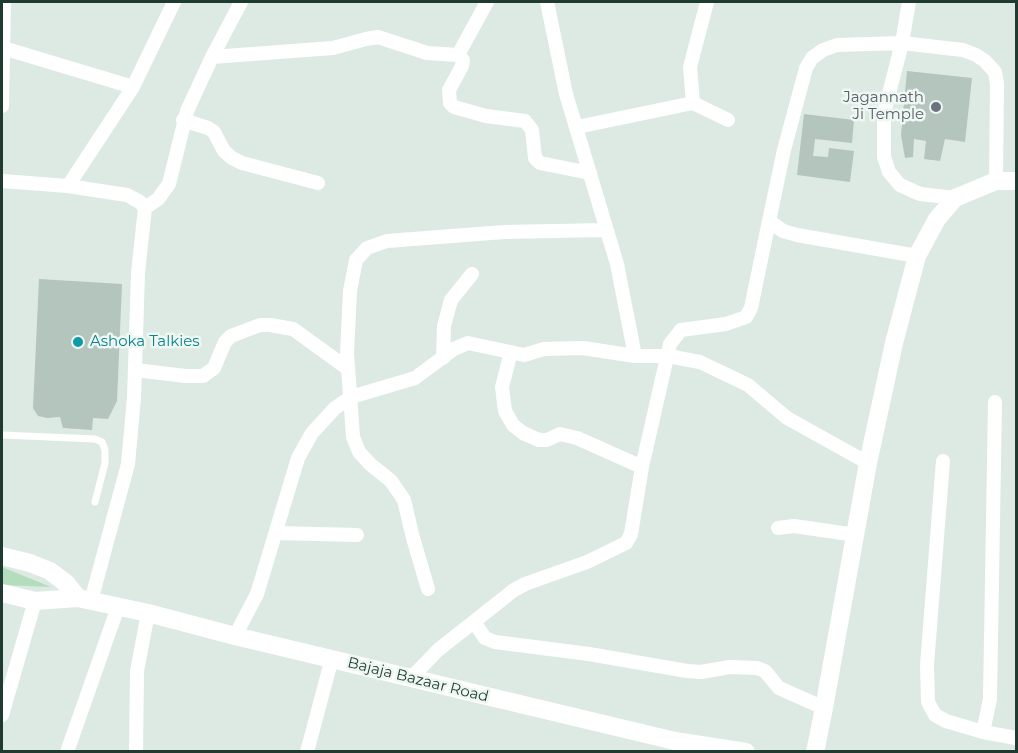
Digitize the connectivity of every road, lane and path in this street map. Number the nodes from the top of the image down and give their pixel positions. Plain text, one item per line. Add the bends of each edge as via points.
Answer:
1 (4, 2) edge
2 (174, 2) edge
3 (241, 2) edge
4 (487, 2) edge
5 (547, 2) edge
6 (707, 2) edge
7 (909, 2) edge
8 (902, 43) junction
9 (3, 48) edge
10 (458, 55) junction
11 (212, 57) junction
12 (133, 87) junction
13 (693, 104) junction
14 (2, 106) edge
15 (183, 120) junction
16 (728, 120) dead end
17 (577, 127) junction
18 (590, 173) junction
19 (2, 180) edge
20 (996, 181) junction
21 (1017, 181) edge
22 (318, 183) dead end
23 (68, 186) junction
24 (955, 198) junction
25 (145, 208) junction
26 (769, 221) junction
27 (606, 230) junction
28 (917, 256) junction
29 (472, 274) dead end
30 (511, 352) junction
31 (635, 356) junction
32 (668, 356) junction
33 (443, 358) junction
34 (347, 368) junction
35 (135, 370) junction
36 (351, 397) junction
37 (995, 402) dead end
38 (2, 435) edge
39 (943, 461) dead end
40 (868, 463) junction
41 (642, 467) junction
42 (95, 502) dead end
43 (778, 528) dead end
44 (277, 532) junction
45 (357, 535) dead end
46 (856, 535) junction
47 (2, 556) edge
48 (428, 589) dead end
49 (2, 593) edge
50 (84, 600) junction
51 (35, 601) junction
52 (118, 607) junction
53 (148, 613) junction
54 (474, 622) junction
55 (235, 636) junction
56 (332, 658) junction
57 (410, 679) junction
58 (4, 696) edge
59 (824, 708) junction
60 (2, 715) edge
61 (983, 732) junction
62 (1017, 738) edge
63 (674, 746) edge
64 (67, 752) edge
65 (136, 752) edge
66 (307, 752) edge
67 (746, 752) edge
68 (814, 752) edge

1 - 9 street
2 - 12 street
3 - 11 street
4 - 10 street
5 - 17 street via 561,74
6 - 13 street via 690,67
7 - 8 street
8 - 20 street via 963,50 985,61 994,72
8 - 24 street via 884,113 884,157 889,172 900,185 920,195
8 - 26 street via 837,45 812,58 784,150
9 - 12 street
9 - 14 street
10 - 11 street via 427,53 378,37 333,48
10 - 18 street via 462,66 449,90 454,107 525,121 532,130 535,158 540,163
11 - 15 street
12 - 23 street
13 - 16 street
13 - 17 street
15 - 22 street via 214,132 224,151 242,163
15 - 25 street via 169,184
17 - 18 street
18 - 27 street
19 - 23 street
20 - 21 street
20 - 24 street
23 - 25 street via 127,195
24 - 28 street via 937,219
25 - 35 street
26 - 28 street via 797,235
26 - 32 street via 746,317 681,330 670,344
27 - 31 street
27 - 34 street via 504,232 387,241 367,248 353,267
28 - 40 street
29 - 33 street via 451,300 444,326
30 - 31 street via 524,355 544,349 583,348
30 - 33 street via 468,343
30 - 41 street via 501,387 505,411 513,425 539,440 560,434 577,438
31 - 32 street
32 - 40 street via 700,362 748,385 787,418
32 - 41 street
33 - 36 street via 415,378
34 - 35 street via 293,329 260,325 231,336 214,368 203,376
34 - 36 street
35 - 50 street via 128,464
36 - 44 street via 322,421 298,458
36 - 48 street via 353,437 359,452 391,481 404,500
37 - 61 street via 990,699
38 - 42 lane via 102,442 105,463
39 - 61 street via 927,665 928,702 946,722
40 - 46 street
41 - 54 street via 631,534 626,543 525,584
43 - 46 street via 794,526
44 - 45 street
44 - 55 street via 257,594
46 - 59 street
47 - 50 street via 50,571
49 - 51 street, Bajaja Bazaar Road
50 - 51 street, Bajaja Bazaar Road
50 - 52 street, Bajaja Bazaar Road
51 - 58 street
52 - 53 street, Bajaja Bazaar Road
52 - 64 street
53 - 55 street, Bajaja Bazaar Road
53 - 65 street via 137,671
54 - 57 street via 438,650
54 - 59 street via 485,638 495,642 687,671 757,668 765,671 779,688
55 - 56 street, Bajaja Bazaar Road
56 - 57 street, Bajaja Bazaar Road
56 - 66 street
57 - 63 street, Bajaja Bazaar Road
58 - 60 street
59 - 68 street
61 - 62 street
63 - 67 street, Bajaja Bazaar Road

